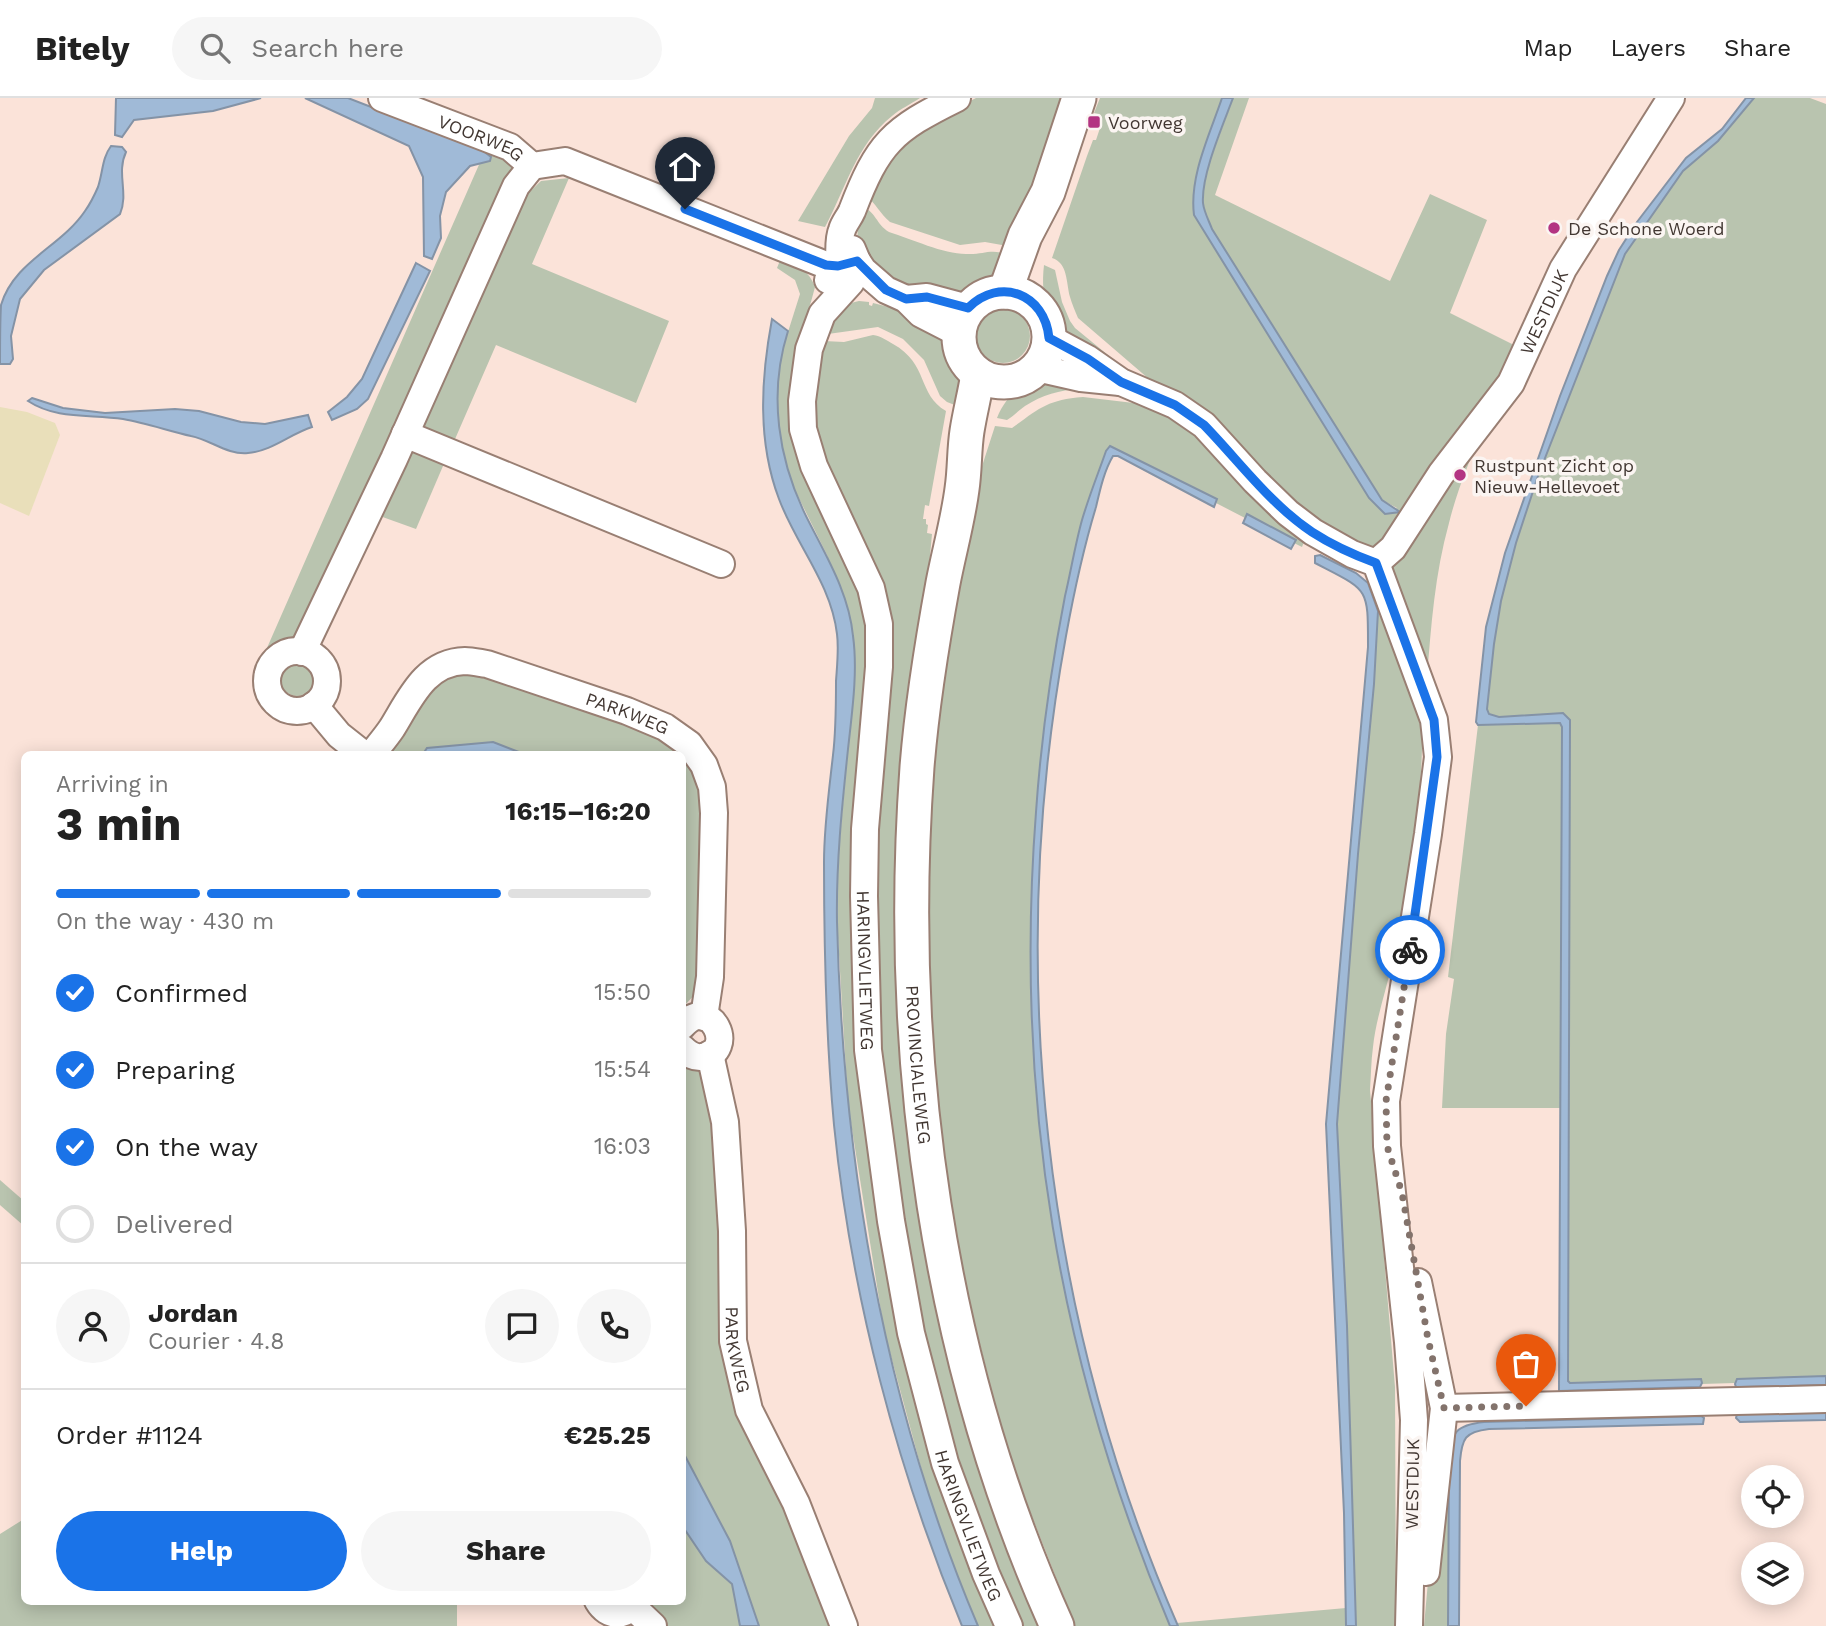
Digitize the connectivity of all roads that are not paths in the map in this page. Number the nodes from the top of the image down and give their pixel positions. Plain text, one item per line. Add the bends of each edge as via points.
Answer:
1 (382, 98) edge
2 (957, 98) edge
3 (1079, 98) edge
4 (1671, 98) edge
5 (532, 166) junction
6 (849, 270) junction
7 (1017, 296) junction
8 (963, 321) junction
9 (1043, 353) junction
10 (991, 378) junction
11 (405, 434) junction
12 (1376, 563) junction
13 (722, 564) dead end
14 (302, 652) junction
15 (314, 705) junction
16 (359, 751) edge
17 (374, 751) edge
18 (688, 1024) edge
19 (686, 1051) edge
20 (710, 1054) junction
21 (1387, 1146) junction
22 (1826, 1399) edge
23 (1444, 1408) junction
24 (616, 1610) edge
25 (653, 1626) edge
26 (844, 1626) edge
27 (1009, 1626) edge
28 (1057, 1626) edge
29 (1409, 1626) edge
30 (1420, 1626) edge

1 - 5 street, VOORWEG via 510,147
2 - 6 street, HARINGVLIETWEG via 900,131 869,168 839,238
3 - 7 main road via 1048,191 1025,236
4 - 12 street, WESTDIJK via 1563,269 1511,383 1441,474 1393,548
5 - 6 street, VOORWEG via 565,161 826,265
5 - 11 street via 516,186
6 - 8 street, VOORWEG via 871,290 927,297
6 - 27 street, HARINGVLIETWEG via 825,283 802,401 803,429 814,466 872,588 879,624 864,896 868,1051 911,1333 945,1463
7 - 8 main road via 985,296
7 - 9 main road via 1046,321
8 - 10 main road via 963,356
9 - 10 main road via 1021,379
9 - 12 street via 1081,378 1121,382 1175,405 1204,425 1255,481 1312,532
10 - 28 main road, PROVINCIALEWEG via 986,436 962,490 937,614 918,764 911,911 918,1071 938,1225 960,1335 995,1460
11 - 13 street
11 - 14 street
12 - 21 street via 1434,720 1437,757 1386,1101
14 - 15 street via 324,669 326,689
14 - 15 street via 285,654 272,665 269,691 288,709
15 - 16 street
17 - 18 street, PARKWEG via 425,677 464,661 487,664 627,711 665,727 689,744 712,787 714,813 710,977
18 - 20 street via 714,1023 720,1034
19 - 20 street via 692,1056
20 - 26 street, PARKWEG via 725,1122 735,1353 749,1410 796,1503
21 - 23 street via 1402,1193
21 - 29 street, WESTDIJK via 1414,1420
22 - 23 street
23 - 30 street
24 - 25 street

